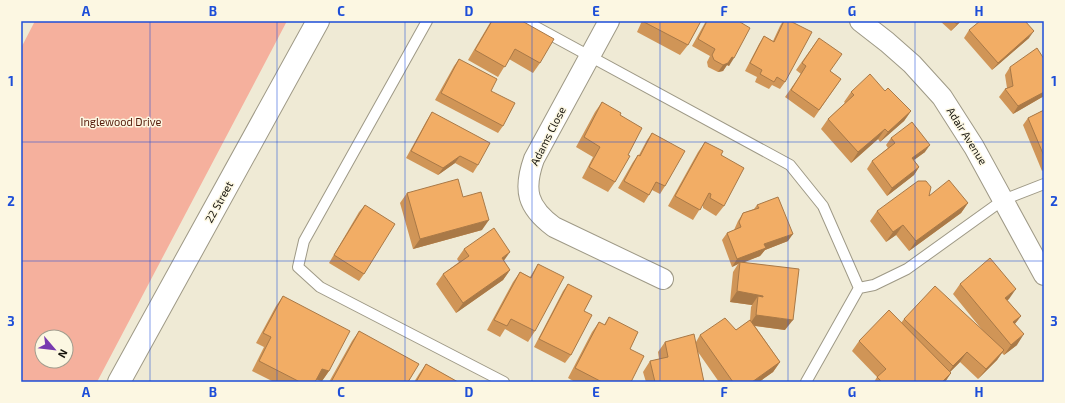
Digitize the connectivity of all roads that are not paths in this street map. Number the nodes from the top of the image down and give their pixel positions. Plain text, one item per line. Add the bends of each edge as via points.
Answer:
1 (318, 21) edge
2 (426, 21) edge
3 (525, 21) edge
4 (609, 21) edge
5 (860, 21) edge
6 (590, 56) junction
7 (1044, 184) edge
8 (1003, 200) junction
9 (1044, 275) edge
10 (663, 279) dead end
11 (859, 288) junction
12 (120, 382) edge
13 (504, 382) edge
14 (806, 382) edge

1 - 12 main road, 22 Street
2 - 13 lane via 304,241 298,267 320,287
3 - 6 lane
4 - 6 street, Adams Close
5 - 8 street, Adair Avenue via 912,64 942,97 974,147
6 - 10 street, Adams Close via 534,159 530,172 530,198 535,210 554,227
6 - 11 lane via 790,165 823,206
7 - 8 lane
8 - 9 street, Adair Avenue
8 - 11 lane via 907,269 874,285
11 - 14 lane

